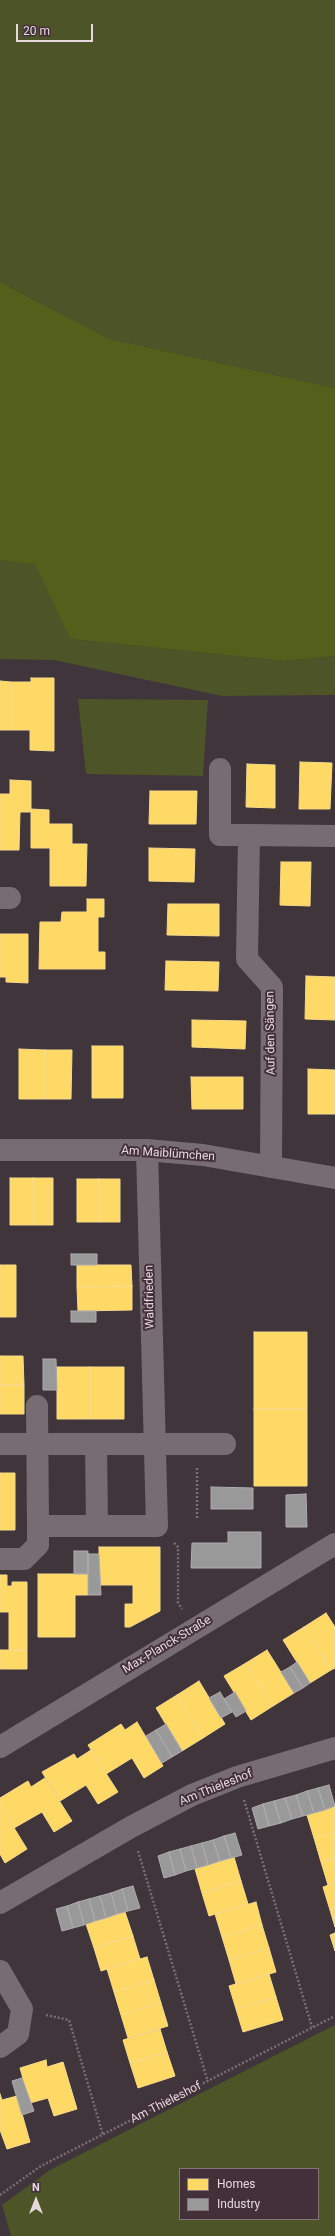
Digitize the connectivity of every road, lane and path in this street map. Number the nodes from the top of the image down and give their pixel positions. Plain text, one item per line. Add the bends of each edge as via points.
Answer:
1 (220, 769) dead end
2 (248, 835) junction
3 (335, 836) edge
4 (0, 1150) edge
5 (147, 1150) junction
6 (271, 1167) junction
7 (335, 1178) edge
8 (37, 1406) dead end
9 (0, 1444) edge
10 (38, 1444) junction
11 (96, 1444) junction
12 (154, 1444) junction
13 (197, 1444) junction
14 (225, 1444) dead end
15 (197, 1520) dead end
16 (38, 1526) junction
17 (97, 1526) junction
18 (157, 1526) junction
19 (335, 1544) edge
20 (0, 1559) edge
21 (194, 1629) junction
22 (0, 1747) edge
23 (335, 1748) edge
24 (237, 1777) junction
25 (131, 1827) junction
26 (0, 1903) edge
27 (0, 1972) edge
28 (22, 2009) junction
29 (335, 2016) edge
30 (312, 2027) junction
31 (0, 2047) edge
32 (208, 2082) junction
33 (103, 2135) junction
34 (0, 2195) edge

1 - 2 street via 220,835
2 - 3 street
2 - 6 street, Auf den Sängen via 247,959 272,987
4 - 5 street, Am Maiblümchen
5 - 6 street, Am Maiblümchen via 203,1155
5 - 12 street, Waldfrieden
6 - 7 street, Am Maiblümchen
8 - 10 street
9 - 10 street
10 - 11 street
10 - 16 street
11 - 12 street
11 - 17 street
12 - 13 street
12 - 18 street, Waldfrieden
13 - 14 street
13 - 15 path
16 - 17 street
16 - 20 street via 38,1545 24,1559
17 - 18 street
18 - 21 path via 178,1546 178,1603
19 - 21 street, Max-Planck-Straße
21 - 22 street, Max-Planck-Straße
23 - 24 street, Am Thieleshof
24 - 25 street, Am Thieleshof via 192,1795
24 - 30 path
25 - 26 street, Am Thieleshof
25 - 32 path
27 - 28 street
28 - 31 street via 18,2034
28 - 33 path via 69,2020
29 - 30 path, Am Thieleshof
30 - 32 path, Am Thieleshof
32 - 33 path, Am Thieleshof
33 - 34 path, Am Thieleshof via 41,2166

